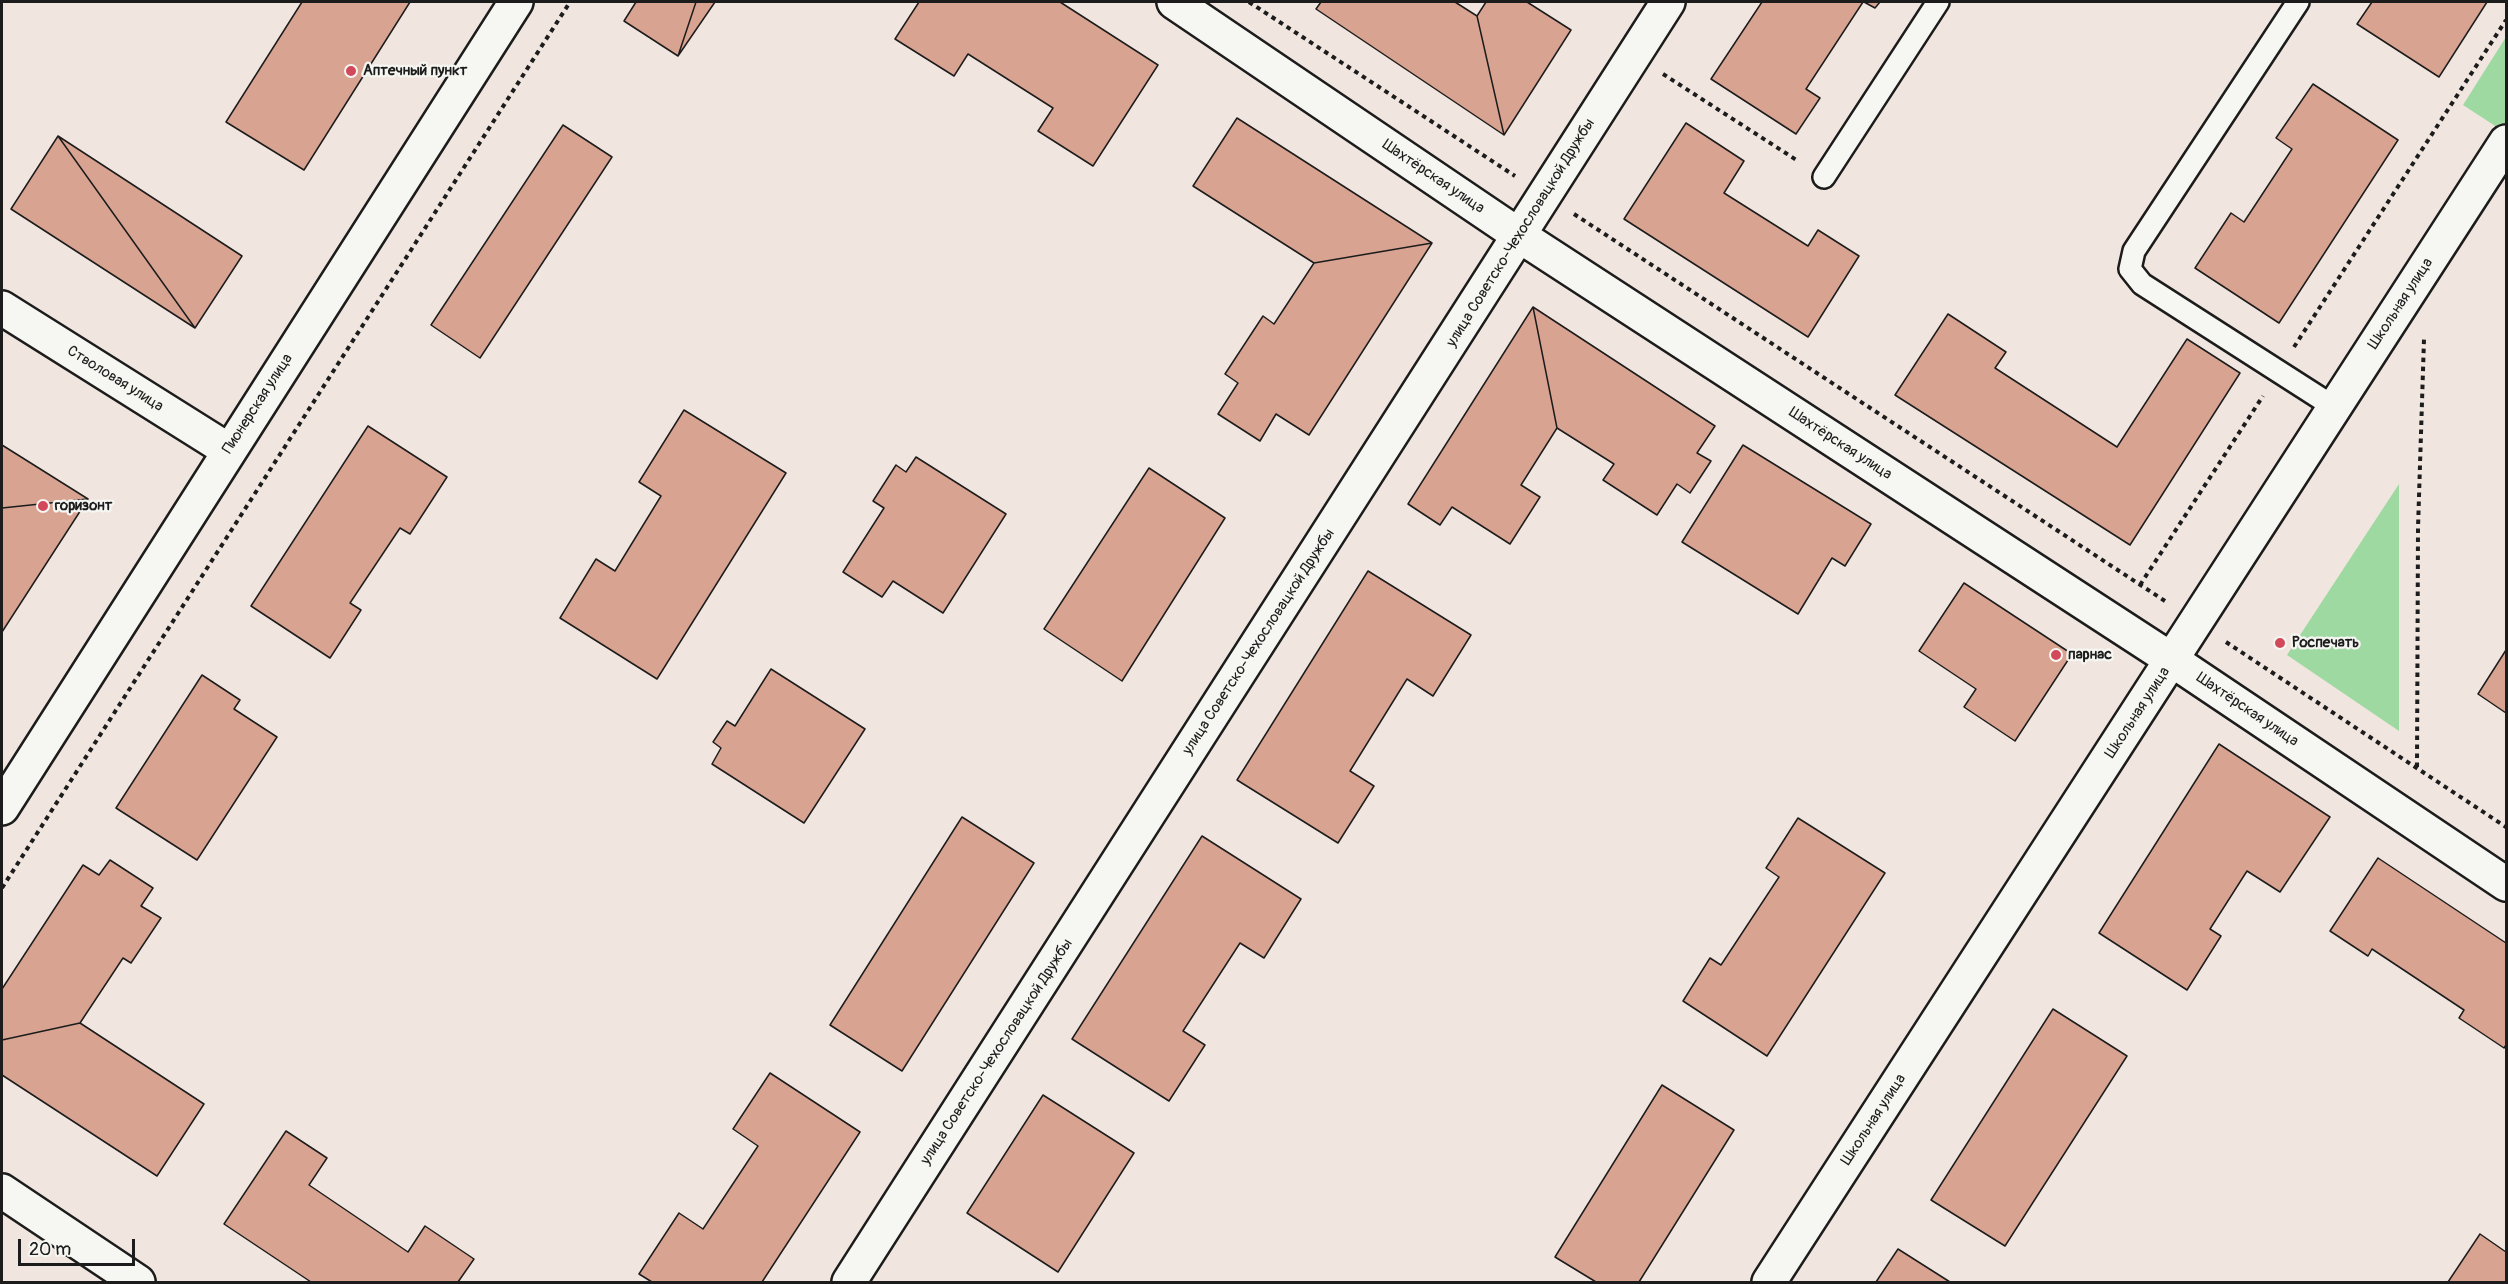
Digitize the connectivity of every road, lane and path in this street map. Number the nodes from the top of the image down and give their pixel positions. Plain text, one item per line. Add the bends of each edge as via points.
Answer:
1 (516, 2) edge
2 (570, 2) edge
3 (1174, 2) edge
4 (1249, 2) edge
5 (1668, 2) edge
6 (1938, 2) edge
7 (2298, 2) edge
8 (2506, 20) edge
9 (1634, 55) junction
10 (2506, 142) edge
11 (1824, 177) joint
12 (1545, 196) junction
13 (1520, 236) junction
14 (2, 308) edge
15 (2424, 337) dead end
16 (2278, 372) junction
17 (2334, 408) junction
18 (228, 450) junction
19 (2140, 585) junction
20 (2197, 622) junction
21 (2172, 660) junction
22 (2417, 768) junction
23 (2, 808) edge
24 (2506, 827) edge
25 (2506, 884) edge
26 (2, 888) edge
27 (2, 1191) edge
28 (138, 1282) edge
29 (849, 1282) edge
30 (1769, 1282) edge

1 - 18 street, Пионерская улица
2 - 26 path
3 - 13 street, Шахтёрская улица
4 - 12 path
5 - 9 street, улица Советско-Чехословацкой Дружбы
6 - 11 lane
7 - 16 lane via 2134,251 2130,269 2142,284
8 - 16 path
9 - 11 path
9 - 12 street, улица Советско-Чехословацкой Дружбы
10 - 17 street, Школьная улица
12 - 13 street, улица Советско-Чехословацкой Дружбы
12 - 19 path
13 - 21 street, Шахтёрская улица
13 - 29 street, улица Советско-Чехословацкой Дружбы
14 - 18 street, Стволовая улица
15 - 22 path
16 - 17 lane
16 - 19 path
17 - 20 street, Школьная улица
18 - 23 street, Пионерская улица
19 - 20 path
20 - 21 street, Школьная улица
20 - 22 path
21 - 25 street, Шахтёрская улица
21 - 30 street, Школьная улица
22 - 24 path
27 - 28 street

